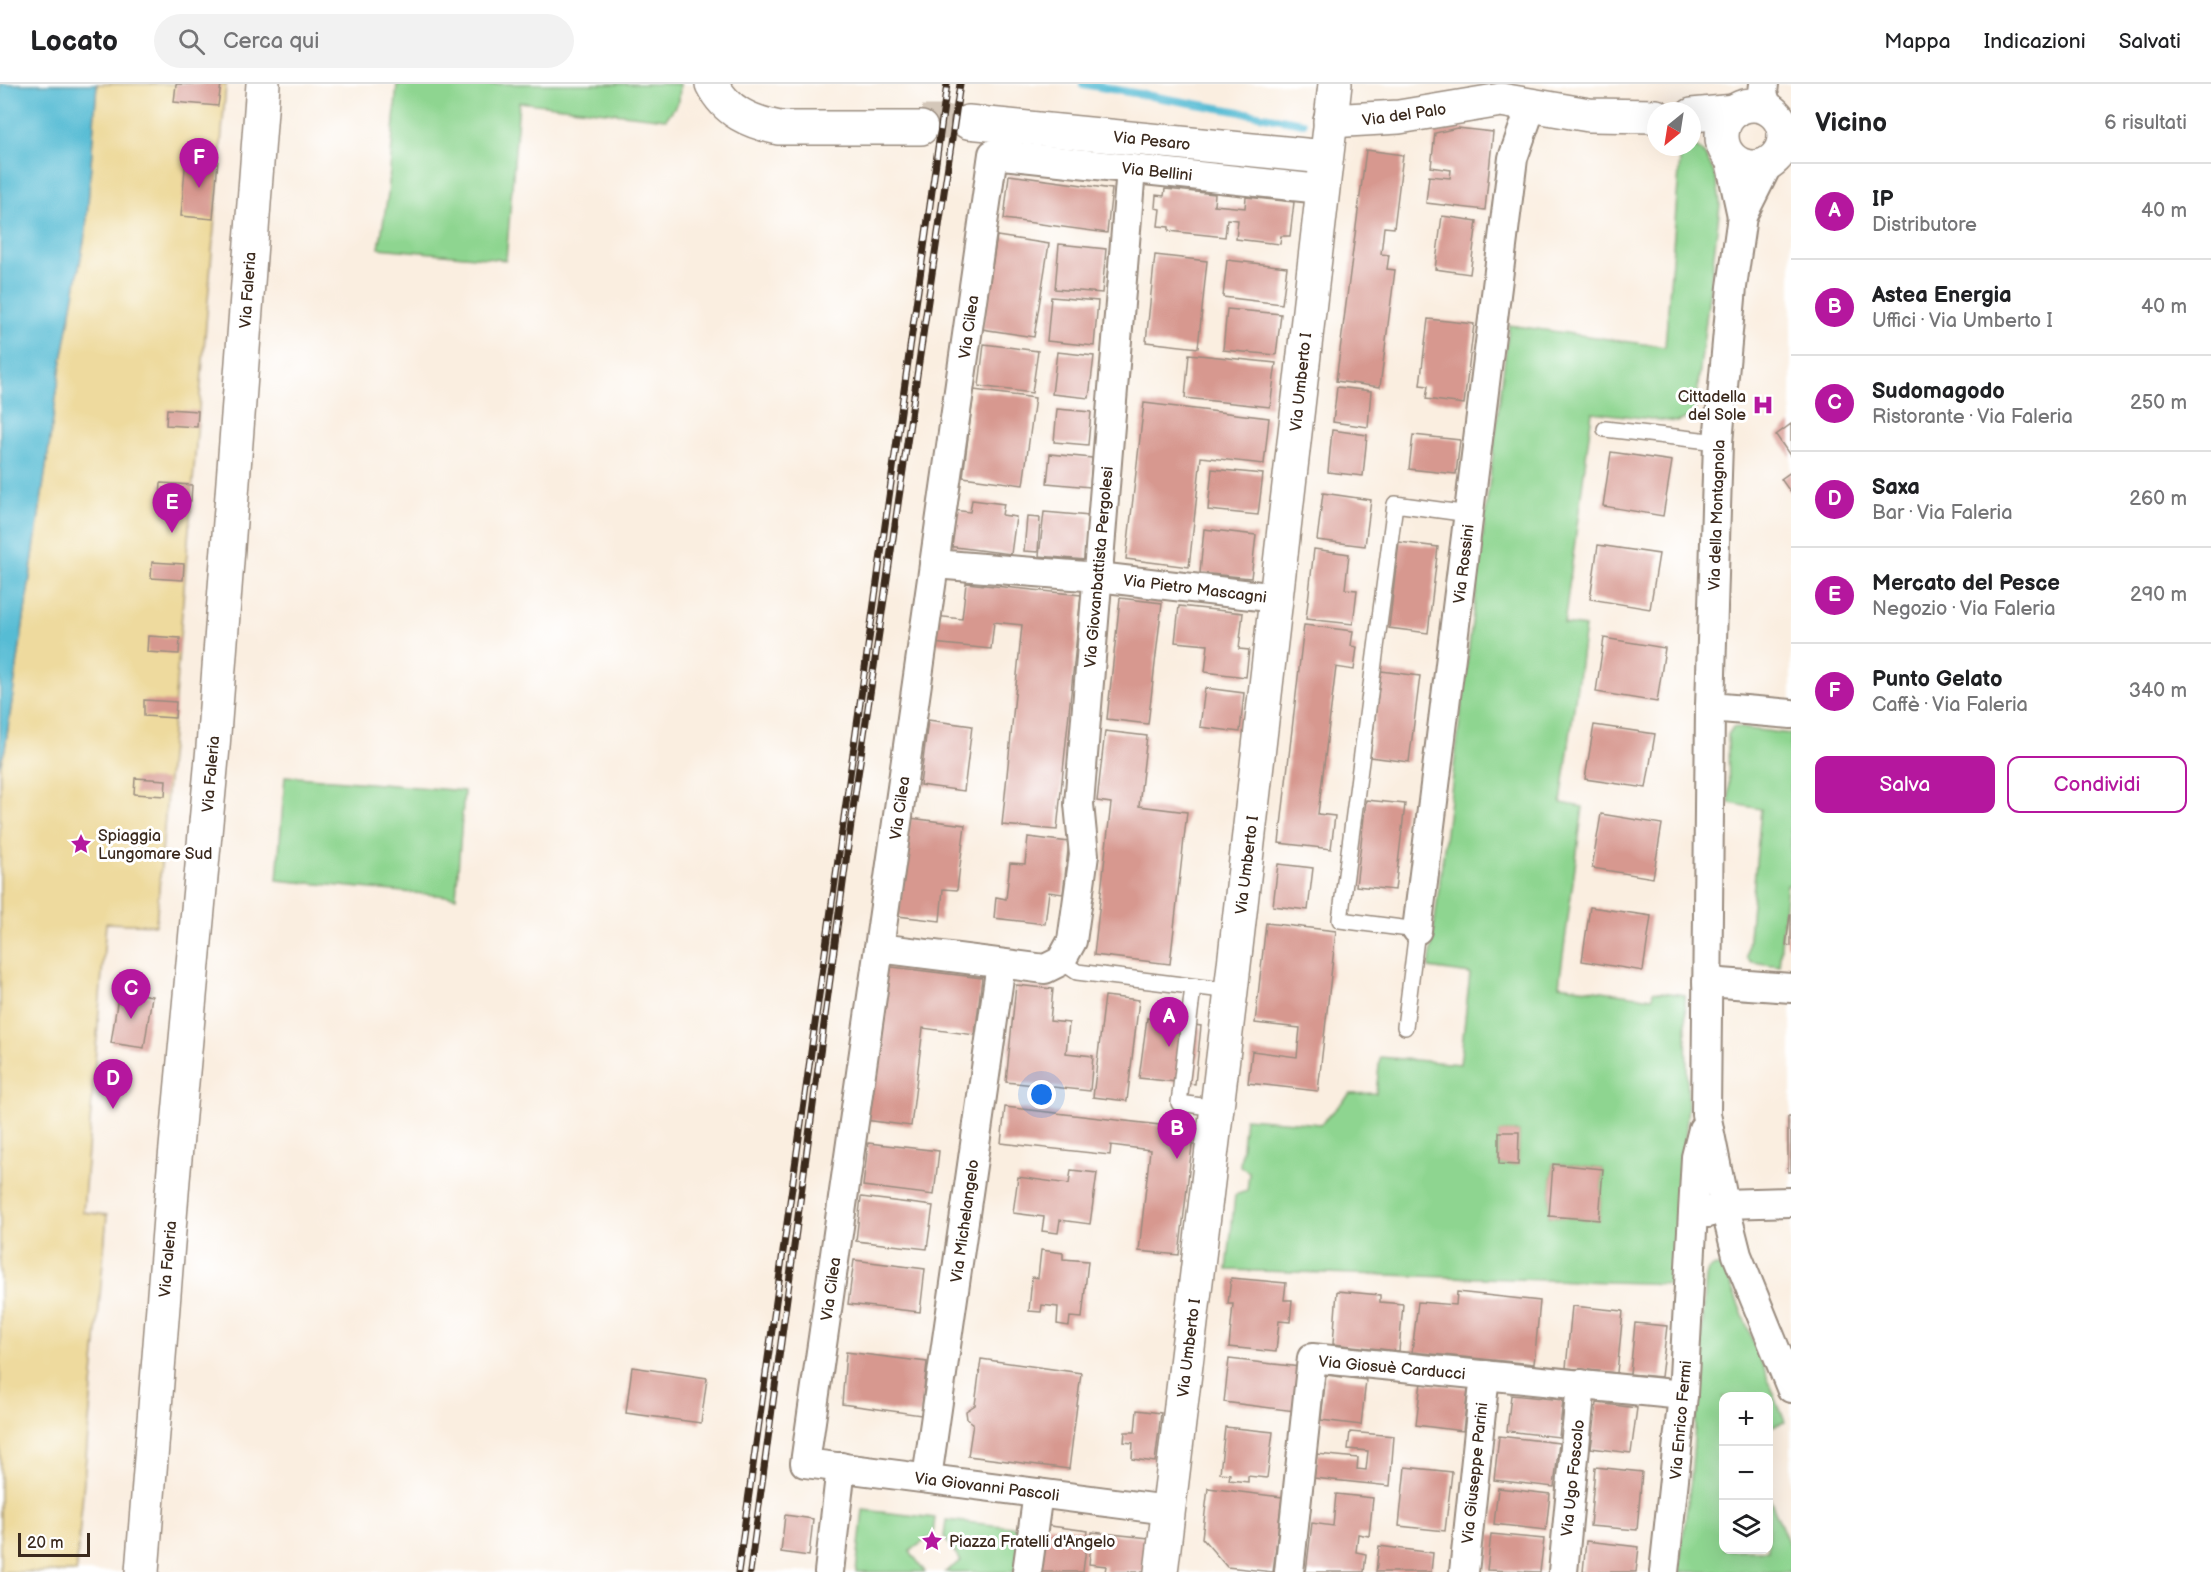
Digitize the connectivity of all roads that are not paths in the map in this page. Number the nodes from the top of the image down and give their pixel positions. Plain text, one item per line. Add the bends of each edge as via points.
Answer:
1 (263, 84) edge
2 (712, 84) edge
3 (1335, 84) edge
4 (1525, 94) edge
5 (1701, 115) edge
6 (1647, 116) edge
7 (1766, 117) edge
8 (1330, 121) junction
9 (972, 124) tunnel mouth
10 (918, 125) tunnel mouth
11 (1701, 128) edge
12 (1727, 151) junction
13 (993, 154) joint
14 (1131, 169) junction
15 (1323, 173) junction
16 (1742, 216) junction
17 (1605, 429) dead end
18 (1718, 442) junction
19 (1469, 514) junction
20 (934, 564) junction
21 (1098, 577) junction
22 (1277, 598) junction
23 (1710, 706) junction
24 (1791, 714) edge
25 (1417, 930) junction
26 (879, 948) junction
27 (1061, 961) junction
28 (1001, 964) junction
29 (1707, 982) junction
30 (1193, 987) junction
31 (1780, 987) edge
32 (1232, 991) junction
33 (1405, 1026) dead end
34 (1217, 1108) junction
35 (1706, 1114) junction
36 (1791, 1202) edge
37 (1724, 1204) junction
38 (1692, 1229) junction
39 (1737, 1255) junction
40 (1692, 1268) junction
41 (1485, 1375) junction
42 (1581, 1384) junction
43 (1791, 1388) edge
44 (1683, 1395) junction
45 (805, 1463) joint
46 (841, 1467) junction
47 (927, 1478) junction
48 (1038, 1493) junction
49 (1168, 1510) junction
50 (142, 1572) edge
51 (829, 1572) edge
52 (1027, 1572) edge
53 (1161, 1572) edge
54 (1289, 1572) edge
55 (1464, 1572) edge
56 (1563, 1572) edge
57 (1665, 1572) edge

1 - 50 street, Via Faleria via 213,747
2 - 10 street via 735,113 778,128
3 - 8 street, Via Umberto I
4 - 6 street, Via del Palo via 1588,115
4 - 8 street, Via del Palo via 1399,117
4 - 19 street, Via Rossini via 1513,158
5 - 7 street
7 - 12 street via 1723,127
7 - 12 street via 1748,166
7 - 16 street, Via della Montagnola
8 - 15 street, Via Umberto I
9 - 15 street, Via Pesaro
11 - 12 street
12 - 16 street, Via della Montagnola
13 - 14 street, Via Bellini
13 - 20 street, Via Cilea
14 - 15 street, Via Bellini
14 - 21 street, Via Giovanbattista Pergolesi
15 - 22 street, Via Umberto I
16 - 18 street, Via della Montagnola via 1731,287
17 - 18 lane
18 - 23 street, Via della Montagnola
19 - 25 street, Via Rossini
19 - 25 lane via 1395,504 1340,920
20 - 21 street, Via Pietro Mascagni
20 - 26 street, Via Cilea
21 - 22 street, Via Pietro Mascagni
21 - 27 street, Via Giovanbattista Pergolesi via 1079,804 1084,855 1072,941
22 - 32 street, Via Umberto I
23 - 24 street
23 - 29 street, Via della Montagnola
25 - 33 lane, Via Rossini
26 - 28 street
26 - 45 street, Via Cilea
27 - 28 street via 1045,969
27 - 30 lane via 1077,972
28 - 47 street, Via Michelangelo
29 - 31 street
29 - 35 street, Via della Montagnola
30 - 32 lane
30 - 34 lane via 1179,1103
32 - 34 street, Via Umberto I
34 - 49 street, Via Umberto I
35 - 37 street, Via della Montagnola
35 - 38 street, Via Enrico Fermi via 1696,1157
36 - 37 street
37 - 38 street
37 - 39 street, Via della Montagnola
38 - 40 street, Via Enrico Fermi
39 - 40 street via 1719,1251 1708,1254
39 - 43 street, Via della Montagnola
40 - 44 street, Via Enrico Fermi
41 - 42 street, Via Giosuè Carducci
41 - 54 street, Via Giosuè Carducci via 1312,1358
41 - 55 street, Via Giuseppe Parini
42 - 44 street, Via Giosuè Carducci
42 - 56 street, Via Ugo Foscolo
44 - 57 street, Via Enrico Fermi
45 - 46 street, Via Giovanni Pascoli
46 - 47 street, Via Giovanni Pascoli
46 - 51 street
47 - 48 street, Via Giovanni Pascoli
48 - 49 street, Via Giovanni Pascoli
48 - 52 street
49 - 53 street, Via Umberto I

